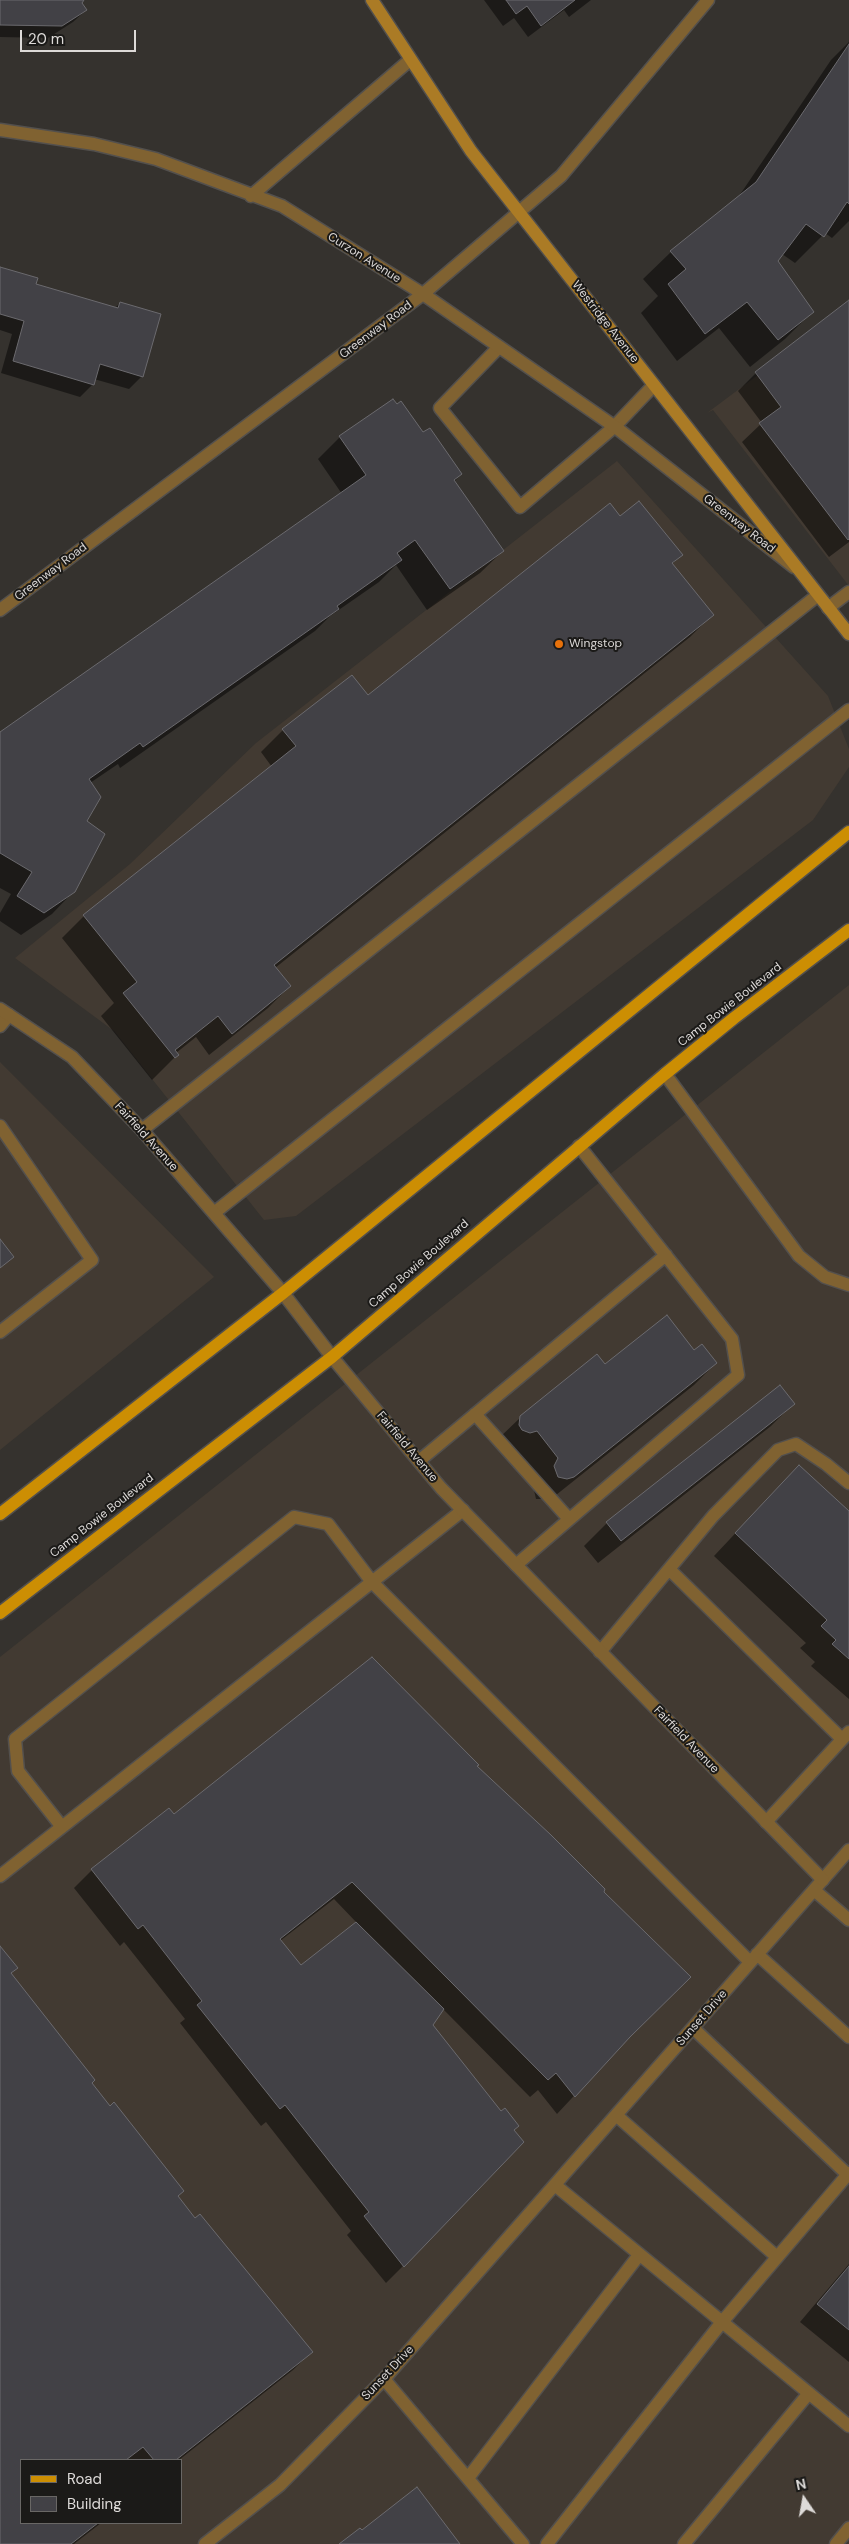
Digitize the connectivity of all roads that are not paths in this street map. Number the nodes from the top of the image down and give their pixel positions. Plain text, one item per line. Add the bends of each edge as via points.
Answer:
1 (372, 0) edge
2 (708, 0) edge
3 (410, 60) junction
4 (0, 130) edge
5 (251, 196) junction
6 (519, 212) junction
7 (423, 294) junction
8 (499, 347) junction
9 (654, 385) junction
10 (614, 426) junction
11 (801, 573) junction
12 (849, 592) edge
13 (818, 595) junction
14 (828, 608) junction
15 (0, 610) edge
16 (849, 634) edge
17 (849, 710) edge
18 (849, 832) edge
19 (849, 930) edge
20 (4, 1012) edge
21 (0, 1026) edge
22 (665, 1074) junction
23 (0, 1126) edge
24 (142, 1130) junction
25 (578, 1146) junction
26 (214, 1213) junction
27 (666, 1255) junction
28 (849, 1284) edge
29 (283, 1293) junction
30 (0, 1332) edge
31 (332, 1357) junction
32 (475, 1414) junction
33 (419, 1461) junction
34 (849, 1483) edge
35 (463, 1510) junction
36 (0, 1514) edge
37 (569, 1519) junction
38 (516, 1565) junction
39 (669, 1569) junction
40 (372, 1582) junction
41 (0, 1613) edge
42 (600, 1652) junction
43 (845, 1735) edge
44 (766, 1822) junction
45 (62, 1827) junction
46 (849, 1850) edge
47 (0, 1876) edge
48 (819, 1885) junction
49 (849, 1920) edge
50 (754, 1958) junction
51 (693, 2028) junction
52 (849, 2037) edge
53 (616, 2115) junction
54 (848, 2174) edge
55 (555, 2185) junction
56 (639, 2255) junction
57 (778, 2257) junction
58 (722, 2322) junction
59 (384, 2379) junction
60 (808, 2393) junction
61 (849, 2426) edge
62 (468, 2478) junction
63 (849, 2528) edge
64 (205, 2544) edge
65 (523, 2544) edge
66 (547, 2544) edge
67 (684, 2544) edge
68 (836, 2544) edge

1 - 3 street, Westridge Avenue
2 - 6 street via 561,176
3 - 5 street
3 - 6 street, Westridge Avenue via 472,151
4 - 5 street, Curzon Avenue via 94,144 156,159
5 - 7 street, Curzon Avenue via 282,206
6 - 7 street
6 - 9 street, Westridge Avenue
7 - 8 street, Greenway Road
7 - 15 street, Greenway Road
8 - 10 street, Greenway Road
8 - 10 street via 440,408 520,507
9 - 10 street
9 - 11 street, Westridge Avenue
10 - 11 street, Greenway Road
11 - 13 street, Westridge Avenue
12 - 14 street
13 - 14 street, Westridge Avenue
13 - 24 street
14 - 16 street, Westridge Avenue
17 - 26 street
18 - 29 main road
19 - 22 main road, Camp Bowie Boulevard
20 - 21 street
20 - 24 street, Fairfield Avenue via 72,1057
22 - 25 main road, Camp Bowie Boulevard
22 - 28 street via 799,1256 825,1278
23 - 30 street via 92,1260
24 - 26 street, Fairfield Avenue
25 - 27 street
25 - 31 main road, Camp Bowie Boulevard
26 - 29 street, Fairfield Avenue
27 - 32 street
27 - 37 street via 732,1339 738,1375
29 - 31 street, Fairfield Avenue
29 - 36 main road
31 - 33 street, Fairfield Avenue
31 - 41 main road, Camp Bowie Boulevard
32 - 33 street
32 - 37 street
33 - 35 street, Fairfield Avenue
34 - 39 street via 796,1444 778,1450 713,1516
35 - 38 street, Fairfield Avenue
35 - 40 street
37 - 38 street
38 - 42 street, Fairfield Avenue
39 - 42 street
39 - 43 street
40 - 45 street
40 - 45 street via 328,1524 294,1517 271,1535 15,1738 18,1772
40 - 50 street
42 - 44 street, Fairfield Avenue
43 - 44 street
44 - 48 street, Fairfield Avenue
45 - 47 street
46 - 48 street, Sunset Drive
48 - 49 street, Fairfield Avenue
48 - 50 street, Sunset Drive
50 - 51 street, Sunset Drive
50 - 52 street
51 - 53 street, Sunset Drive
51 - 54 street
53 - 55 street, Sunset Drive
53 - 57 street
54 - 57 street
55 - 56 street
55 - 59 street, Sunset Drive
56 - 58 street
56 - 62 street
57 - 58 street
58 - 60 street
58 - 66 street
59 - 62 street
59 - 64 street, Sunset Drive via 280,2485
60 - 61 street
60 - 67 street
62 - 65 street
63 - 68 street

